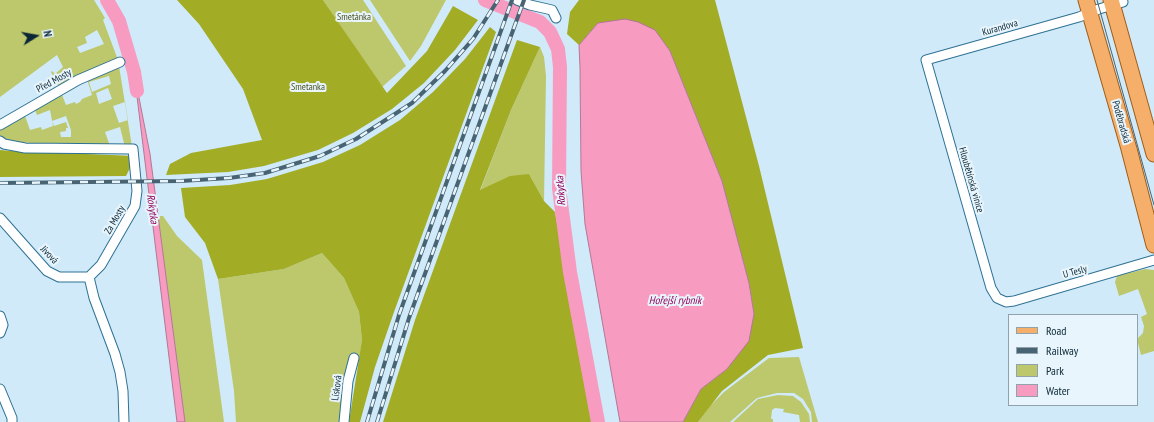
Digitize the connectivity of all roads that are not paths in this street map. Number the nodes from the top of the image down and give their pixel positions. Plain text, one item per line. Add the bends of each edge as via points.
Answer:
1 (516, 0) edge
2 (1115, 2) edge
3 (1085, 10) edge
4 (556, 18) dead end
5 (926, 60) joint
6 (120, 62) dead end
7 (0, 124) edge
8 (0, 141) edge
9 (1154, 154) edge
10 (2, 220) edge
11 (1154, 245) edge
12 (1154, 260) edge
13 (90, 277) junction
14 (1002, 301) joint
15 (0, 316) edge
16 (0, 333) edge
17 (354, 358) dead end
18 (0, 389) edge
19 (12, 422) edge
20 (124, 422) edge
21 (344, 422) edge

1 - 4 street via 552,10
2 - 3 street, Kurandova
2 - 9 main road
3 - 5 street, Kurandova
3 - 11 main road, Poděbradská via 1123,127
5 - 14 street, Hloubětínská vinice via 991,288
6 - 7 street, Před Mosty via 78,80
8 - 13 street, Za Mosty via 26,148 133,149 137,191 135,206 101,265
10 - 13 street, Jívová via 47,271 59,277
12 - 14 street, U Tesly via 1014,301
13 - 20 street via 94,298 118,366 123,391
15 - 16 street via 3,325
17 - 21 street, Lísková via 348,381
18 - 19 street

